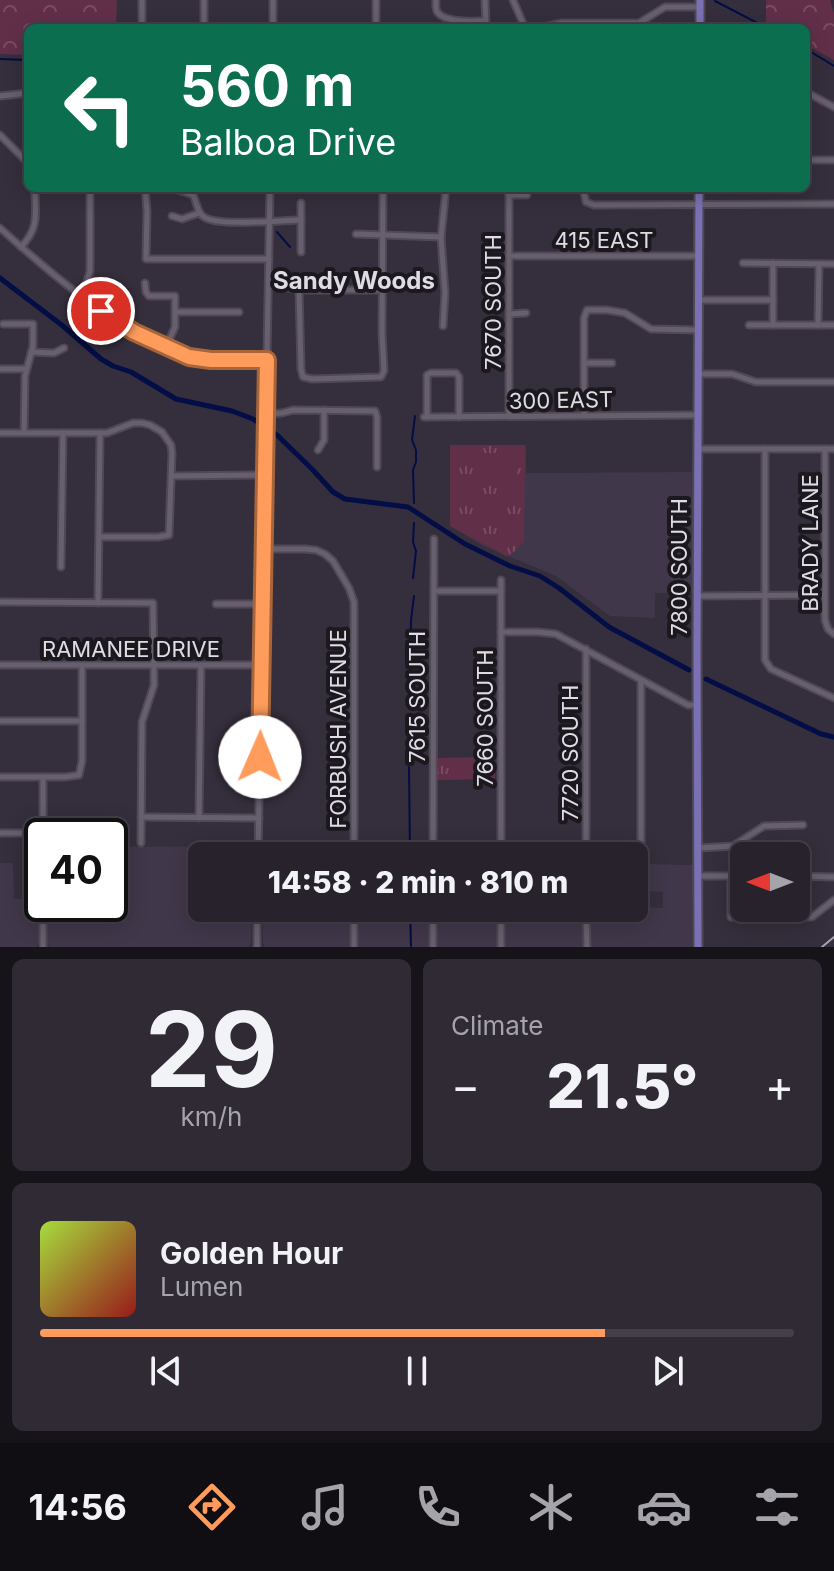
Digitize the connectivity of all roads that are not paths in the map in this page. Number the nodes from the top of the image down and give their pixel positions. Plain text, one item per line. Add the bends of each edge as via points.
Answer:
1 (142, 0) edge
2 (204, 0) edge
3 (273, 0) edge
4 (376, 0) edge
5 (436, 0) edge
6 (485, 0) edge
7 (513, 0) edge
8 (700, 3) edge
9 (665, 4) edge
10 (142, 24) edge
11 (204, 24) edge
12 (273, 24) edge
13 (376, 24) edge
14 (486, 24) edge
15 (523, 24) edge
16 (557, 24) edge
17 (700, 24) edge
18 (24, 93) edge
19 (810, 94) edge
20 (0, 96) edge
21 (834, 107) edge
22 (0, 135) edge
23 (24, 159) edge
24 (810, 160) edge
25 (834, 160) edge
26 (35, 192) edge
27 (90, 192) edge
28 (145, 192) edge
29 (188, 192) edge
30 (270, 192) edge
31 (383, 192) edge
32 (446, 192) edge
33 (509, 192) edge
34 (583, 192) edge
35 (699, 192) edge
36 (527, 195) dead end
37 (301, 203) dead end
38 (699, 204) junction
39 (834, 204) edge
40 (199, 213) junction
41 (172, 216) dead end
42 (301, 220) junction
43 (269, 222) junction
44 (0, 228) edge
45 (356, 234) dead end
46 (383, 234) junction
47 (441, 237) junction
48 (21, 247) junction
49 (301, 252) dead end
50 (509, 256) junction
51 (699, 256) junction
52 (269, 259) junction
53 (743, 263) dead end
54 (773, 263) junction
55 (819, 264) junction
56 (834, 264) edge
57 (145, 283) dead end
58 (269, 286) junction
59 (299, 289) junction
60 (382, 290) junction
61 (79, 293) junction
62 (699, 300) junction
63 (773, 300) junction
64 (175, 312) junction
65 (239, 312) dead end
66 (526, 313) dead end
67 (509, 314) junction
68 (3, 324) dead end
69 (749, 325) dead end
70 (773, 325) junction
71 (818, 325) junction
72 (834, 325) edge
73 (443, 326) dead end
74 (699, 330) junction
75 (166, 347) junction
76 (64, 348) dead end
77 (31, 352) junction
78 (267, 360) junction
79 (584, 363) junction
80 (612, 363) dead end
81 (0, 369) edge
82 (26, 369) junction
83 (699, 374) junction
84 (834, 382) edge
85 (324, 410) junction
86 (584, 415) junction
87 (698, 415) junction
88 (266, 416) junction
89 (509, 416) junction
90 (459, 417) junction
91 (0, 433) edge
92 (24, 433) junction
93 (63, 433) junction
94 (100, 433) junction
95 (698, 449) junction
96 (765, 449) junction
97 (825, 449) junction
98 (834, 449) edge
99 (318, 450) dead end
100 (377, 467) dead end
101 (265, 475) junction
102 (172, 476) junction
103 (99, 537) junction
104 (434, 539) dead end
105 (264, 549) junction
106 (61, 567) dead end
107 (501, 580) dead end
108 (433, 591) junction
109 (501, 591) junction
110 (765, 595) junction
111 (825, 595) junction
112 (697, 596) junction
113 (0, 602) edge
114 (98, 603) junction
115 (216, 604) dead end
116 (262, 604) junction
117 (501, 632) junction
118 (834, 634) edge
119 (586, 649) junction
120 (0, 665) edge
121 (82, 665) junction
122 (154, 665) junction
123 (201, 665) junction
124 (261, 665) junction
125 (641, 680) junction
126 (834, 698) edge
127 (698, 705) junction
128 (0, 721) edge
129 (82, 721) junction
130 (0, 777) edge
131 (43, 777) junction
132 (141, 817) junction
133 (43, 818) edge
134 (199, 818) junction
135 (259, 818) junction
136 (803, 825) dead end
137 (0, 833) edge
138 (24, 834) edge
139 (258, 842) edge
140 (354, 842) edge
141 (433, 842) edge
142 (501, 842) edge
143 (586, 842) edge
144 (641, 842) edge
145 (141, 843) dead end
146 (698, 848) junction
147 (698, 876) junction
148 (730, 876) edge
149 (810, 876) edge
150 (834, 877) edge
151 (834, 900) edge
152 (810, 917) edge
153 (43, 922) edge
154 (257, 922) edge
155 (354, 922) edge
156 (433, 922) edge
157 (501, 922) edge
158 (586, 922) edge
159 (43, 947) edge
160 (257, 947) edge
161 (354, 947) edge
162 (433, 947) edge
163 (501, 947) edge
164 (587, 947) edge
165 (698, 947) edge

1 - 10 street
2 - 11 street
3 - 12 street
4 - 13 street
5 - 14 street via 439,15
6 - 14 street
7 - 15 street
8 - 9 street
8 - 17 main road
9 - 16 street via 639,23
18 - 20 street
19 - 21 street
22 - 23 street
24 - 25 street
26 - 48 street via 35,226
27 - 61 street via 90,271
28 - 52 street via 146,259
29 - 40 street
30 - 43 street
31 - 46 street
32 - 47 street
33 - 36 street
33 - 50 street, 7670 SOUTH
34 - 38 street via 589,204
35 - 38 main road, 7800 SOUTH
37 - 42 street
38 - 39 street
38 - 51 main road, 7800 SOUTH
40 - 41 street via 182,219
40 - 43 street via 210,219
42 - 43 street
42 - 49 street
43 - 52 street
44 - 48 street
45 - 46 street
46 - 47 street
46 - 60 street
47 - 73 street
48 - 61 street
50 - 51 street, 415 EAST
50 - 67 street, 7670 SOUTH
51 - 62 main road, 7800 SOUTH
52 - 58 street
53 - 54 street
54 - 55 street
54 - 63 street
55 - 56 street
55 - 71 street
57 - 64 street via 149,296 175,296
58 - 59 street
58 - 78 street
59 - 60 street
59 - 60 street via 301,369 303,377 312,379 381,377
61 - 75 street via 117,322
62 - 63 street
62 - 74 main road, 7800 SOUTH
63 - 70 street
64 - 65 street
64 - 75 street
66 - 67 street
67 - 89 street, 7670 SOUTH
68 - 77 street via 33,324
69 - 70 street
70 - 71 street
71 - 72 street
74 - 79 street via 651,329 625,313 587,310
74 - 83 main road, 7800 SOUTH
75 - 78 street via 200,359
76 - 77 street
77 - 82 street
78 - 88 street
79 - 80 street
79 - 86 street
81 - 82 street
82 - 92 street
83 - 84 street via 732,374 756,382
83 - 87 main road, 7800 SOUTH
85 - 88 street
85 - 99 street via 324,440
85 - 100 street via 376,412
86 - 87 street, 300 EAST
86 - 89 street, 300 EAST
87 - 95 main road, 7800 SOUTH
88 - 101 street
89 - 90 street, 300 EAST
90 - 90 street, 300 EAST via 425,417 427,375 458,374
91 - 92 street
92 - 93 street
93 - 94 street
93 - 106 street
94 - 102 street via 133,423 156,427 171,445
94 - 103 street
95 - 96 street
95 - 112 main road, 7800 SOUTH
96 - 97 street
96 - 110 street
97 - 98 street
97 - 111 street, BRADY LANE
101 - 102 street
101 - 105 street
102 - 103 street via 169,535
103 - 114 street
104 - 108 street, 7615 SOUTH
105 - 116 street
105 - 140 street, FORBUSH AVENUE via 325,554 354,602
107 - 109 street, 7660 SOUTH
108 - 109 street
108 - 141 street, 7615 SOUTH
109 - 117 street, 7660 SOUTH
110 - 111 street
110 - 112 street
110 - 126 street via 766,664
111 - 118 street, BRADY LANE via 826,625
112 - 127 main road, 7800 SOUTH
113 - 114 street
114 - 122 street via 153,603
115 - 116 street
116 - 124 street
117 - 119 street via 548,633
117 - 142 street, 7660 SOUTH
119 - 125 street
119 - 143 street, 7720 SOUTH
120 - 121 street, RAMANEE DRIVE
121 - 122 street, RAMANEE DRIVE
121 - 129 street
122 - 123 street, RAMANEE DRIVE
122 - 132 street via 153,691 142,722
123 - 124 street, RAMANEE DRIVE
123 - 134 street
124 - 135 street
125 - 127 street via 688,705
125 - 144 street
127 - 146 main road, 7800 SOUTH
128 - 129 street
129 - 131 street via 79,775
130 - 131 street
131 - 133 street
132 - 134 street
132 - 145 street
134 - 135 street
135 - 139 street
136 - 146 street via 764,826 733,846
137 - 138 street
146 - 147 main road, 7800 SOUTH
147 - 148 street
147 - 165 main road, 7800 SOUTH
149 - 150 street
151 - 152 street
153 - 159 street
154 - 160 street
155 - 161 street
156 - 162 street
157 - 163 street
158 - 164 street

